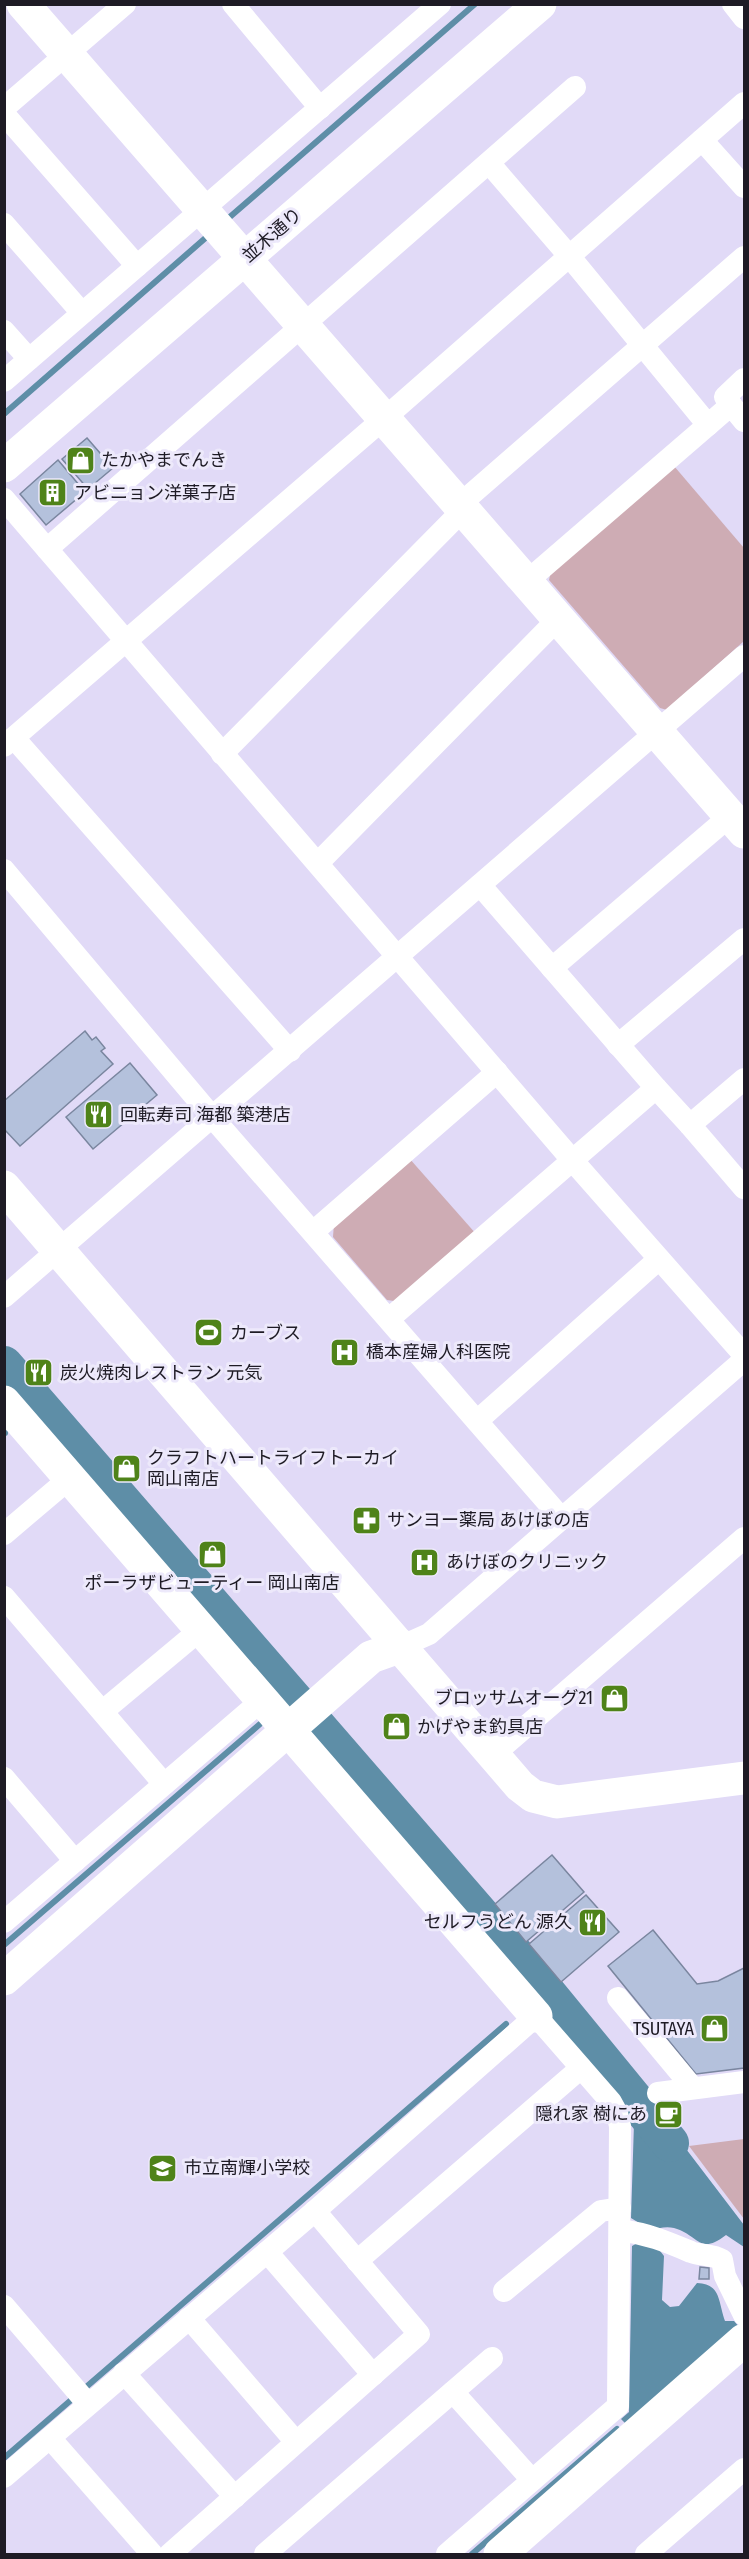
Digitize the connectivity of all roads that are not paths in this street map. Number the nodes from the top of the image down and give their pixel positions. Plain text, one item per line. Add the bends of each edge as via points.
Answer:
1 (23, 4) edge
2 (125, 4) edge
3 (233, 4) edge
4 (540, 4) edge
5 (733, 4) edge
6 (430, 8) edge
7 (744, 18) edge
8 (66, 55) junction
9 (575, 87) dead end
10 (744, 103) edge
11 (4, 108) edge
12 (320, 108) junction
13 (4, 114) edge
14 (702, 141) junction
15 (489, 163) junction
16 (744, 188) edge
17 (4, 224) edge
18 (221, 232) junction
19 (570, 257) junction
20 (744, 257) edge
21 (137, 266) junction
22 (82, 314) junction
23 (302, 326) junction
24 (4, 331) edge
25 (642, 345) junction
26 (29, 359) junction
27 (744, 379) edge
28 (4, 381) edge
29 (738, 413) edge
30 (384, 419) junction
31 (708, 425) junction
32 (4, 466) edge
33 (4, 499) edge
34 (461, 508) junction
35 (47, 549) junction
36 (526, 582) junction
37 (558, 619) junction
38 (125, 641) junction
39 (744, 656) edge
40 (657, 732) junction
41 (9, 742) edge
42 (222, 754) junction
43 (737, 824) edge
44 (318, 863) junction
45 (4, 870) edge
46 (480, 885) junction
47 (744, 939) edge
48 (398, 956) junction
49 (552, 968) junction
50 (618, 1045) junction
51 (290, 1051) junction
52 (497, 1072) junction
53 (744, 1079) edge
54 (656, 1088) junction
55 (213, 1118) junction
56 (690, 1125) junction
57 (573, 1161) junction
58 (4, 1187) edge
59 (744, 1188) edge
60 (313, 1232) junction
61 (58, 1250) junction
62 (659, 1259) junction
63 (4, 1297) edge
64 (389, 1319) junction
65 (744, 1355) edge
66 (744, 1360) edge
67 (4, 1402) edge
68 (477, 1421) junction
69 (70, 1478) junction
70 (562, 1519) junction
71 (4, 1534) edge
72 (744, 1538) edge
73 (4, 1597) edge
74 (200, 1630) junction
75 (402, 1646) junction
76 (261, 1701) junction
77 (103, 1711) junction
78 (298, 1720) junction
79 (493, 1755) junction
80 (4, 1778) edge
81 (744, 1778) edge
82 (164, 1784) junction
83 (75, 1861) junction
84 (4, 1922) edge
85 (4, 1979) edge
86 (618, 1998) dead end
87 (536, 2016) junction
88 (581, 2068) junction
89 (744, 2082) edge
90 (693, 2088) junction
91 (658, 2093) dead end
92 (315, 2211) junction
93 (633, 2227) junction
94 (267, 2252) junction
95 (357, 2261) junction
96 (504, 2291) dead end
97 (4, 2306) edge
98 (744, 2315) edge
99 (189, 2318) junction
100 (744, 2340) edge
101 (492, 2358) dead end
102 (124, 2373) junction
103 (373, 2375) junction
104 (453, 2392) junction
105 (82, 2396) junction
106 (614, 2432) junction
107 (50, 2438) junction
108 (297, 2442) junction
109 (744, 2469) edge
110 (5, 2475) edge
111 (532, 2480) junction
112 (235, 2497) junction
113 (184, 2550) edge
114 (152, 2554) edge
115 (265, 2554) edge
116 (447, 2554) edge
117 (500, 2554) edge
118 (646, 2554) edge

1 - 8 street
2 - 8 street
3 - 12 street
4 - 18 street, 並木通り
5 - 7 street
6 - 12 street
8 - 11 street
8 - 18 street
9 - 15 street
10 - 14 street
12 - 18 street
13 - 21 street
14 - 16 street
14 - 19 street
15 - 19 street
15 - 23 street
17 - 22 street
18 - 21 street
18 - 23 street
18 - 32 street, 並木通り
19 - 25 street
19 - 30 street
20 - 25 street
21 - 22 street
22 - 26 street
23 - 30 street
23 - 35 street
24 - 26 street
25 - 31 street
25 - 34 street
26 - 28 street
27 - 29 street via 725,397
29 - 31 street
30 - 34 street
30 - 38 street
31 - 36 street
33 - 35 street
34 - 36 street
34 - 42 street
35 - 38 street
36 - 37 street
37 - 40 street
37 - 44 street
38 - 41 street
38 - 42 street
39 - 40 street
40 - 43 street
40 - 46 street
41 - 51 street
42 - 44 street
43 - 49 street
44 - 48 street
45 - 55 street
46 - 48 street
46 - 49 street
47 - 50 street
48 - 51 street
48 - 52 street
49 - 50 street
50 - 54 street
51 - 55 street
52 - 57 street
52 - 60 street
53 - 56 street
54 - 56 street
54 - 57 street
55 - 60 street
55 - 61 street
56 - 59 street
57 - 62 street
57 - 64 street
58 - 61 street
60 - 64 street
61 - 63 street
61 - 75 street
62 - 65 street
62 - 68 street
64 - 68 street
66 - 70 street
67 - 69 street
68 - 70 street
69 - 71 street
69 - 74 street
70 - 75 street via 429,1634
72 - 79 street
73 - 77 street
74 - 76 street
74 - 77 street
75 - 78 street via 371,1657
75 - 79 street
76 - 78 street
76 - 82 street
77 - 82 street
78 - 85 street
78 - 87 street
79 - 81 street via 520,1786 545,1801
80 - 83 street
82 - 83 street
83 - 84 street
86 - 90 street
87 - 88 street
87 - 92 street
88 - 93 street via 617,2113
88 - 95 street
89 - 90 street
90 - 91 street
92 - 94 street
92 - 95 street
93 - 96 street via 601,2211
93 - 98 street via 722,2260 725,2276
93 - 106 street
94 - 99 street
94 - 103 street
95 - 103 street via 419,2334
97 - 105 street
99 - 102 street
99 - 108 street
100 - 106 street
101 - 104 street
102 - 105 street
102 - 112 street
103 - 108 street
104 - 111 street
104 - 115 street
105 - 107 street
106 - 111 street
106 - 117 street
107 - 110 street
107 - 114 street
108 - 112 street
109 - 118 street
111 - 116 street
112 - 113 street

